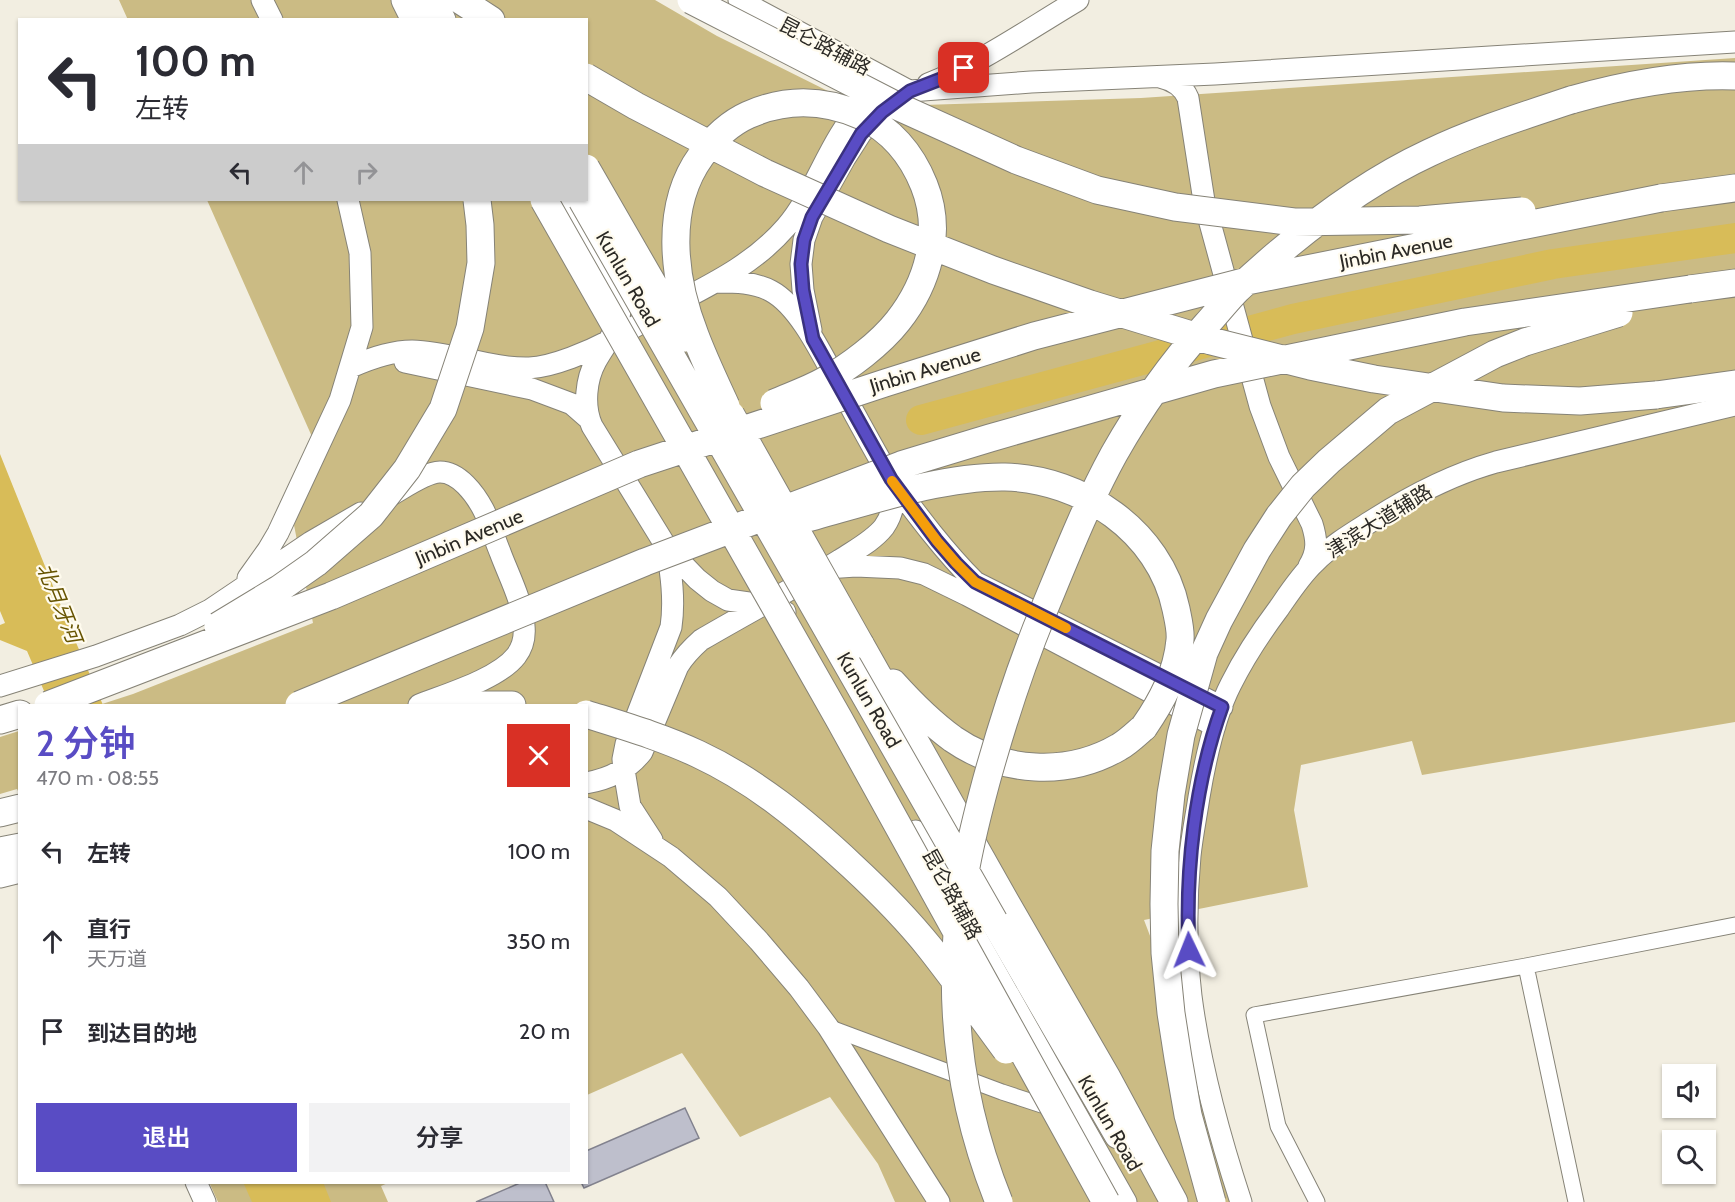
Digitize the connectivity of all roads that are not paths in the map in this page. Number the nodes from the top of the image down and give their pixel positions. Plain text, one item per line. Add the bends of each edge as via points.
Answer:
1 (262, 0) edge
2 (405, 0) edge
3 (431, 0) edge
4 (445, 0) edge
5 (454, 0) edge
6 (460, 0) edge
7 (468, 0) edge
8 (489, 0) edge
9 (691, 0) edge
10 (739, 0) edge
11 (1078, 0) edge
12 (271, 18) edge
13 (414, 18) edge
14 (441, 18) edge
15 (455, 18) edge
16 (465, 18) edge
17 (479, 18) edge
18 (488, 18) edge
19 (499, 18) edge
20 (1735, 42) edge
21 (1215, 74) junction
22 (1735, 75) edge
23 (1154, 76) junction
24 (588, 78) edge
25 (1184, 89) junction
26 (910, 91) junction
27 (588, 171) edge
28 (1735, 188) edge
29 (1661, 198) junction
30 (348, 201) edge
31 (477, 201) edge
32 (545, 201) edge
33 (562, 201) edge
34 (570, 201) edge
35 (583, 201) edge
36 (717, 282) junction
37 (1735, 283) edge
38 (1690, 289) junction
39 (671, 306) junction
40 (362, 327) junction
41 (813, 339) junction
42 (609, 341) junction
43 (385, 354) junction
44 (351, 367) junction
45 (1735, 384) edge
46 (1735, 405) edge
47 (726, 406) junction
48 (588, 418) junction
49 (639, 464) junction
50 (891, 479) junction
51 (1352, 533) junction
52 (1316, 535) junction
53 (656, 555) junction
54 (826, 568) junction
55 (1304, 574) junction
56 (237, 593) junction
57 (762, 604) junction
58 (860, 644) junction
59 (136, 672) junction
60 (7, 684) edge
61 (51, 704) edge
62 (301, 704) edge
63 (422, 704) edge
64 (18, 715) edge
65 (588, 715) edge
66 (1218, 717) junction
67 (0, 720) edge
68 (624, 770) junction
69 (588, 782) edge
70 (18, 808) edge
71 (588, 809) edge
72 (0, 813) edge
73 (18, 844) edge
74 (655, 846) junction
75 (0, 848) edge
76 (0, 857) edge
77 (18, 865) edge
78 (18, 872) edge
79 (0, 877) edge
80 (1735, 925) edge
81 (1526, 966) junction
82 (828, 1027) junction
83 (1078, 1118) junction
84 (186, 1184) edge
85 (197, 1184) edge
86 (194, 1202) edge
87 (205, 1202) edge
88 (939, 1202) edge
89 (999, 1202) edge
90 (1106, 1202) edge
91 (1126, 1202) edge
92 (1140, 1202) edge
93 (1155, 1202) edge
94 (1174, 1202) edge
95 (1212, 1202) edge
96 (1241, 1202) edge
97 (1317, 1202) edge
98 (1576, 1202) edge

1 - 12 main road
2 - 13 highway
3 - 14 highway
4 - 15 main road
5 - 16 main road
6 - 18 highway
7 - 17 highway
8 - 19 highway
9 - 29 highway, bridge via 899,107 1016,160 1097,190 1175,207 1293,222 1420,220
10 - 26 main road, 昆仑路辅路
11 - 26 main road via 951,75
20 - 21 main road
21 - 23 main road
21 - 25 main road
22 - 89 highway, bridge via 1610,89 1505,121 1418,159 1327,214 1236,291 1184,350 1147,402 1114,455 1073,539 1027,652 996,745 963,879 956,951 957,1031 976,1131
23 - 25 main road
23 - 26 main road
24 - 45 highway, bridge via 765,173 889,229 1090,304 1211,341 1374,379 1503,398 1580,401
25 - 52 main road, bridge via 1194,186 1204,231 1268,429
26 - 36 main road via 883,93 865,103 846,126 802,207 784,229
26 - 41 main road via 861,134 812,217 801,264
27 - 47 highway, bridge
28 - 29 highway, Jinbin Avenue
29 - 49 highway, Jinbin Avenue, bridge via 1247,281 1046,333
30 - 40 main road via 360,253
31 - 59 highway, bridge via 481,263 470,328 443,409 407,469 371,515 316,563 242,612
32 - 90 highway, Kunlun Road, bridge via 839,719
33 - 42 main road via 619,300 620,317
34 - 39 main road via 627,297 649,307
35 - 93 highway, Kunlun Road, bridge
36 - 39 main road
36 - 41 main road via 755,285 771,291 785,301
37 - 38 highway
38 - 53 highway, bridge via 1465,322 1215,374 902,465
38 - 95 highway, bridge via 1495,354 1388,411 1303,486 1279,516 1236,587 1204,653 1187,712 1165,851 1165,953 1171,1013 1188,1115
39 - 42 main road
40 - 43 main road via 370,342
40 - 44 main road
41 - 50 main road
42 - 43 main road via 531,368 411,351
42 - 48 main road via 589,378
43 - 44 main road
43 - 48 main road via 403,362 532,389 572,404
44 - 56 main road via 340,400 278,533
46 - 51 main road, 津滨大道辅路 via 1474,468 1397,504
47 - 49 highway, bridge via 694,335 677,262 677,218 693,167 729,126 779,104 817,103 862,116 903,147 916,166 931,212 929,262 923,280 898,321 883,338 823,381
47 - 58 highway, bridge
48 - 53 main road
49 - 59 highway, Jinbin Avenue, bridge via 331,596
50 - 54 main road via 894,504 883,528
50 - 66 main road via 937,541 975,582
51 - 52 main road via 1329,539
51 - 55 main road, 津滨大道辅路
52 - 55 main road via 1317,550
53 - 57 main road, 昆仑路辅路 via 728,600
53 - 58 highway, bridge via 960,480 1026,478 1076,492 1121,519 1146,546 1169,584 1180,639 1167,691 1144,727 1132,738 1095,758 1066,766 1034,768 979,754 953,739 912,703
53 - 62 highway, bridge
53 - 68 main road via 672,592 671,627 626,744
54 - 57 main road
54 - 66 main road via 900,568 924,574
54 - 92 main road via 807,597 810,622
55 - 66 main road, 津滨大道辅路 via 1261,632 1230,686
56 - 60 main road via 180,625
56 - 63 main road via 311,542 418,479 439,472 453,474 483,509 521,609 524,640 516,657 503,669
57 - 68 main road via 701,640 685,655 642,752
57 - 83 main road, 昆仑路辅路 via 787,613 801,627
58 - 94 highway, bridge
59 - 61 highway, Jinbin Avenue, bridge
64 - 67 highway
65 - 90 highway, bridge via 666,740 730,770 790,811 840,854 929,947 1036,1092
66 - 96 main road via 1204,768 1190,856 1191,995 1221,1144
68 - 69 main road
68 - 74 main road via 630,806
70 - 72 highway
71 - 74 main road via 615,820
73 - 75 main road
74 - 82 main road via 718,897 799,988
76 - 77 main road
78 - 79 main road
80 - 81 street
81 - 97 street via 1254,1015 1278,1126
81 - 98 street
82 - 83 street
82 - 88 main road
83 - 91 main road, 昆仑路辅路
84 - 86 main road
85 - 87 main road

